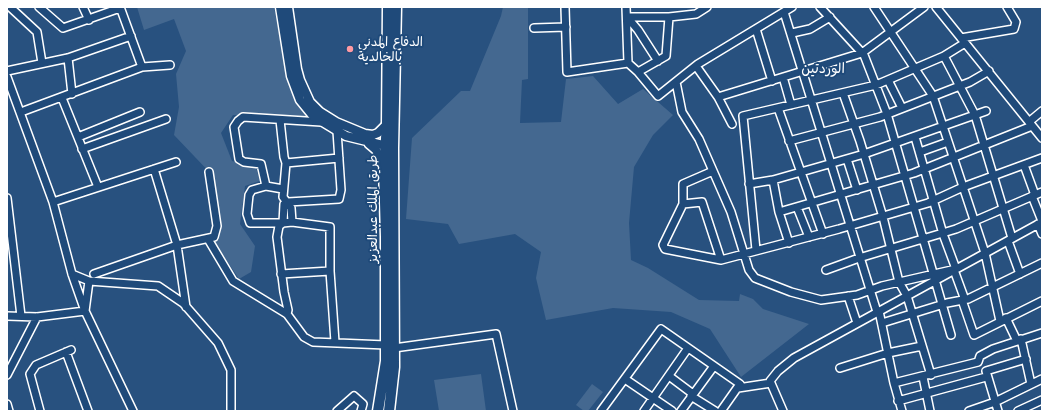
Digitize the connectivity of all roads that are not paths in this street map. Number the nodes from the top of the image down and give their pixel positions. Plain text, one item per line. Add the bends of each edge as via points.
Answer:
1 (10, 7) edge
2 (39, 7) edge
3 (83, 7) edge
4 (120, 7) edge
5 (280, 7) edge
6 (288, 7) edge
7 (388, 7) edge
8 (396, 7) edge
9 (565, 7) edge
10 (626, 7) edge
11 (707, 7) edge
12 (792, 7) edge
13 (820, 7) edge
14 (874, 7) edge
15 (924, 7) edge
16 (936, 7) edge
17 (1007, 7) edge
18 (696, 10) edge
19 (784, 12) junction
20 (627, 17) junction
21 (669, 17) junction
22 (830, 17) junction
23 (89, 20) junction
24 (566, 27) junction
25 (534, 28) dead end
26 (756, 29) junction
27 (891, 30) junction
28 (792, 33) junction
29 (131, 36) junction
30 (963, 40) junction
31 (862, 53) junction
32 (944, 56) junction
33 (68, 58) junction
34 (658, 61) junction
35 (628, 63) junction
36 (42, 64) junction
37 (170, 65) dead end
38 (696, 66) junction
39 (142, 67) junction
40 (915, 68) junction
41 (7, 71) edge
42 (802, 71) junction
43 (988, 71) junction
44 (638, 72) junction
45 (7, 77) edge
46 (783, 77) junction
47 (888, 80) junction
48 (772, 81) junction
49 (676, 82) junction
50 (876, 85) junction
51 (960, 86) junction
52 (843, 92) junction
53 (72, 94) junction
54 (933, 96) junction
55 (718, 97) junction
56 (62, 98) junction
57 (811, 100) junction
58 (791, 105) junction
59 (778, 108) junction
60 (902, 108) junction
61 (986, 111) dead end
62 (1042, 111) edge
63 (21, 112) junction
64 (140, 112) dead end
65 (887, 114) junction
66 (974, 115) junction
67 (166, 119) dead end
68 (280, 120) junction
69 (321, 122) junction
70 (387, 124) junction
71 (732, 124) dead end
72 (854, 124) junction
73 (1031, 124) junction
74 (943, 126) junction
75 (337, 131) junction
76 (823, 133) junction
77 (78, 137) junction
78 (915, 137) junction
79 (366, 138) junction
80 (1042, 138) edge
81 (789, 141) junction
82 (948, 142) junction
83 (389, 143) junction
84 (896, 144) junction
85 (984, 146) junction
86 (82, 149) junction
87 (920, 152) junction
88 (864, 154) junction
89 (953, 157) junction
90 (339, 158) junction
91 (1042, 158) edge
92 (847, 159) junction
93 (176, 162) dead end
94 (286, 163) junction
95 (832, 163) junction
96 (1024, 165) junction
97 (384, 166) junction
98 (154, 169) junction
99 (925, 169) junction
100 (713, 171) junction
101 (209, 172) dead end
102 (800, 172) junction
103 (905, 176) junction
104 (993, 177) junction
105 (773, 180) junction
106 (749, 184) junction
107 (873, 185) junction
108 (266, 186) junction
109 (98, 187) junction
110 (963, 187) junction
111 (283, 189) junction
112 (857, 190) junction
113 (1036, 194) edge
114 (841, 195) junction
115 (7, 198) edge
116 (933, 201) junction
117 (53, 202) junction
118 (288, 202) junction
119 (812, 203) junction
120 (683, 204) junction
121 (798, 207) junction
122 (914, 208) junction
123 (1002, 208) junction
124 (779, 212) junction
125 (883, 217) junction
126 (974, 221) junction
127 (292, 222) junction
128 (1041, 222) edge
129 (283, 223) junction
130 (850, 226) junction
131 (823, 234) junction
132 (943, 234) junction
133 (1042, 234) edge
134 (809, 237) junction
135 (208, 238) junction
136 (923, 239) junction
137 (1010, 239) junction
138 (789, 243) junction
139 (177, 245) junction
140 (890, 249) junction
141 (756, 250) junction
142 (985, 253) junction
143 (744, 254) junction
144 (860, 258) junction
145 (11, 260) edge
146 (721, 260) junction
147 (1042, 263) edge
148 (955, 269) junction
149 (826, 270) dead end
150 (330, 272) junction
151 (72, 274) junction
152 (94, 274) dead end
153 (281, 274) junction
154 (1020, 274) junction
155 (934, 276) junction
156 (90, 280) junction
157 (899, 282) junction
158 (992, 287) junction
159 (870, 289) junction
160 (848, 296) junction
161 (907, 296) junction
162 (964, 300) junction
163 (1042, 301) edge
164 (942, 304) junction
165 (186, 307) junction
166 (85, 311) junction
167 (878, 312) junction
168 (287, 314) junction
169 (912, 314) junction
170 (7, 316) edge
171 (21, 316) junction
172 (37, 317) junction
173 (1003, 320) junction
174 (856, 323) junction
175 (882, 323) junction
176 (1042, 333) edge
177 (951, 335) dead end
178 (1019, 340) junction
179 (335, 342) junction
180 (390, 346) junction
181 (922, 346) junction
182 (688, 348) junction
183 (888, 353) junction
184 (1026, 359) junction
185 (714, 366) junction
186 (840, 368) dead end
187 (7, 375) edge
188 (931, 375) junction
189 (668, 376) junction
190 (923, 377) junction
191 (986, 377) junction
192 (625, 379) junction
193 (1042, 379) edge
194 (894, 383) junction
195 (771, 384) junction
196 (1031, 384) junction
197 (738, 388) junction
198 (926, 394) junction
199 (692, 395) junction
200 (653, 398) junction
201 (1042, 400) edge
202 (898, 402) junction
203 (995, 402) junction
204 (7, 404) edge
205 (9, 411) edge
206 (40, 411) edge
207 (88, 411) edge
208 (133, 411) edge
209 (231, 411) edge
210 (337, 411) edge
211 (361, 411) edge
212 (378, 411) edge
213 (389, 411) edge
214 (513, 411) edge
215 (601, 411) edge
216 (644, 411) edge
217 (672, 411) edge
218 (681, 411) edge
219 (714, 411) edge
220 (722, 411) edge
221 (783, 411) edge
222 (902, 411) edge
223 (930, 411) edge
224 (969, 411) edge
225 (998, 411) edge
226 (1018, 411) edge

1 - 36 street via 37,32
2 - 23 street via 63,28
3 - 23 street
4 - 23 street
4 - 29 street
5 - 69 main road via 296,92 313,116
6 - 79 main road via 297,69 310,102 320,112
7 - 70 highway, طريق الملك عبدالعزيز
8 - 83 highway, طريق الملك عبدالعزيز
9 - 24 street
10 - 20 street
11 - 18 street
12 - 19 street
13 - 22 street
14 - 27 street
15 - 27 street
16 - 30 street
17 - 30 street via 1016,22 1014,29
18 - 21 street
19 - 26 street
19 - 28 street
20 - 21 street
20 - 34 street
20 - 35 street
21 - 34 street via 666,56
22 - 28 street via 810,29
22 - 31 street
24 - 25 street
24 - 35 street via 567,72
26 - 38 street
26 - 48 street
27 - 31 street
27 - 40 street
28 - 42 street
29 - 33 street
29 - 39 street
30 - 32 street
30 - 43 street
31 - 42 street
31 - 50 street
32 - 40 street
32 - 51 street
33 - 36 street
33 - 53 street
34 - 44 street
35 - 44 street
36 - 41 street
37 - 39 street
38 - 49 street
38 - 55 street
39 - 53 street
40 - 47 street
40 - 54 street
42 - 46 street
42 - 57 street
43 - 51 street
43 - 73 street
44 - 49 street via 658,96
45 - 63 street
46 - 48 street
46 - 58 street
47 - 50 street
47 - 60 street
48 - 55 street
49 - 100 street via 682,112 699,139
50 - 52 street
50 - 65 street
51 - 54 street
51 - 66 street
52 - 57 street
52 - 72 street
53 - 56 street
54 - 60 street
54 - 74 street
55 - 71 street
56 - 63 street
56 - 77 street
57 - 58 street
57 - 76 street
58 - 59 street
59 - 81 street
59 - 106 street via 743,116
60 - 65 street
61 - 66 street
62 - 73 street
63 - 117 street
64 - 77 street
65 - 72 street
65 - 84 street
66 - 74 street
66 - 85 street
67 - 86 street
68 - 69 street
68 - 94 street
68 - 108 street via 243,117 234,127 239,159 261,164
69 - 75 main road
70 - 79 main road via 378,133
70 - 83 highway, طريق الملك عبدالعزيز
72 - 76 street
72 - 88 street
73 - 80 street
73 - 85 street
74 - 78 street
74 - 82 street
75 - 79 main road via 346,136
75 - 90 street
76 - 81 street
76 - 95 street
77 - 86 street
78 - 84 street
78 - 87 street
79 - 83 main road
79 - 97 main road
81 - 102 street
82 - 87 street
82 - 89 street
83 - 97 highway, طريق الملك عبدالعزيز
83 - 180 highway, طريق الملك عبدالعزيز
84 - 88 street
84 - 103 street
85 - 89 street
85 - 104 street
86 - 109 street
87 - 99 street
88 - 92 street
88 - 107 street
89 - 99 street
89 - 110 street
90 - 94 street
90 - 118 street via 339,199
91 - 96 street
92 - 95 street
92 - 112 street
93 - 98 street
94 - 111 street
95 - 102 street
95 - 114 street
96 - 104 street
96 - 113 street
97 - 180 highway, طريق الملك عبدالعزيز
98 - 109 street
98 - 139 street
99 - 103 street
99 - 116 street
100 - 120 street via 683,184
100 - 143 street via 731,212
101 - 135 street via 217,226 214,237
102 - 105 street
102 - 119 street
103 - 107 street
103 - 122 street
104 - 110 street
104 - 123 street
105 - 106 street
105 - 124 street
106 - 141 street
107 - 112 street
107 - 125 street
108 - 111 street
108 - 129 street via 252,190 248,195 248,221 256,224
109 - 117 street
110 - 116 street
110 - 126 street
111 - 118 street via 283,197
112 - 114 street
113 - 123 street
113 - 128 street
114 - 119 street
114 - 130 street
115 - 145 street
116 - 122 street
116 - 132 street
117 - 151 street
118 - 127 street
118 - 129 street via 284,204
119 - 121 street
119 - 131 street
120 - 146 street via 702,202
120 - 146 street via 663,245 665,249
121 - 124 street
121 - 134 street
122 - 125 street
122 - 136 street
123 - 126 street
123 - 137 street
124 - 138 street
125 - 130 street
125 - 140 street
126 - 132 street
126 - 142 street
127 - 129 street
127 - 150 street via 330,227
128 - 133 street
128 - 137 street
129 - 153 street via 279,226 277,237
130 - 131 street
130 - 144 street
131 - 134 street
132 - 136 street
132 - 148 street
134 - 138 street
135 - 139 street
135 - 168 street via 233,281
136 - 140 street
136 - 155 street
137 - 142 street
137 - 154 street
138 - 141 street
139 - 152 street
139 - 165 street
140 - 144 street
140 - 157 street
141 - 143 street
142 - 148 street
142 - 158 street
143 - 146 street
143 - 160 street via 749,270 755,278 821,300
144 - 149 street
144 - 159 street
145 - 171 street
147 - 154 street
148 - 155 street
148 - 162 street
150 - 153 street
150 - 179 street
151 - 156 street
151 - 166 street
153 - 168 street
154 - 158 street
155 - 157 street
155 - 161 street
155 - 164 street
156 - 165 street via 158,286
156 - 166 street
157 - 159 street
157 - 161 street
158 - 162 street
158 - 173 street
159 - 160 street
159 - 167 street
160 - 174 street
161 - 167 street
161 - 169 street
162 - 164 street
162 - 173 street via 974,335
163 - 173 street
164 - 169 street
164 - 177 street
165 - 209 street via 218,343 231,370
166 - 172 street
166 - 208 street
167 - 174 street
167 - 175 street
168 - 179 street via 304,337 313,342
169 - 175 street
169 - 181 street
170 - 171 street
171 - 172 street
172 - 187 street
173 - 178 street
174 - 195 street via 794,358 778,371 770,381
175 - 183 street
176 - 178 street
178 - 184 street
178 - 188 street via 980,356 978,362
179 - 180 street
180 - 212 highway, طريق الملك عبدالعزيز
180 - 213 highway, طريق الملك عبدالعزيز via 394,367
180 - 214 street via 496,334
181 - 183 street
181 - 188 street
182 - 185 street
182 - 189 street
182 - 192 street via 661,329
183 - 186 street
183 - 194 street
184 - 191 street via 986,371
184 - 196 street
185 - 197 street via 740,384
185 - 199 street
188 - 190 street
189 - 199 street
189 - 200 street
190 - 194 street
190 - 198 street
191 - 198 street
191 - 203 street
192 - 200 street
192 - 215 street
193 - 196 street
194 - 202 street
195 - 197 street
195 - 221 street
196 - 203 street
197 - 220 street
198 - 202 street
198 - 223 street
199 - 218 street
199 - 219 street
200 - 216 street
200 - 217 street
201 - 226 street
202 - 222 street
203 - 224 street
203 - 225 street
204 - 205 street
206 - 207 street via 30,374 36,365 69,351
210 - 211 street via 354,396 363,404

